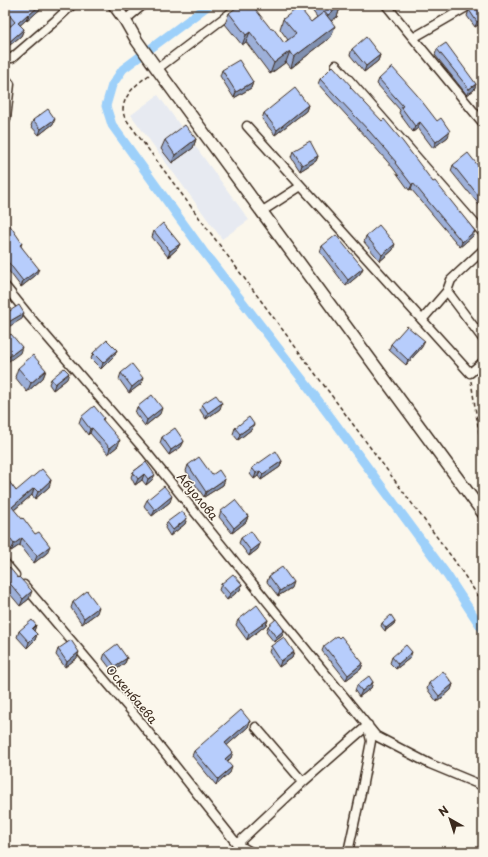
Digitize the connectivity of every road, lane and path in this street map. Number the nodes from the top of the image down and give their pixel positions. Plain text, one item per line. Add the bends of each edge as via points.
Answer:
1 (72, 5) edge
2 (114, 5) edge
3 (143, 5) edge
4 (241, 5) edge
5 (386, 5) edge
6 (470, 5) edge
7 (125, 20) junction
8 (413, 38) junction
9 (5, 58) edge
10 (154, 65) junction
11 (336, 65) dead end
12 (5, 78) edge
13 (5, 120) edge
14 (483, 123) edge
15 (247, 126) dead end
16 (301, 186) junction
17 (261, 212) junction
18 (483, 233) edge
19 (483, 250) edge
20 (5, 286) edge
21 (447, 291) junction
22 (422, 320) junction
23 (483, 339) edge
24 (483, 362) edge
25 (470, 373) junction
26 (483, 458) edge
27 (483, 513) edge
28 (5, 563) edge
29 (483, 603) edge
30 (368, 725) junction
31 (256, 727) dead end
32 (303, 782) junction
33 (483, 786) edge
34 (237, 844) junction
35 (251, 852) edge
36 (348, 852) edge

1 - 9 street via 12,58
2 - 7 main road
3 - 7 street
4 - 10 street
5 - 8 street
6 - 8 street
7 - 10 main road
8 - 14 street
10 - 17 main road
10 - 29 path via 134,86 126,99 123,108 125,118 454,560
11 - 18 street
12 - 13 street via 10,84
15 - 16 street
16 - 17 street
16 - 22 street
17 - 27 main road
19 - 21 street via 451,280
20 - 30 street, Абуолова via 147,453
21 - 22 street
21 - 23 street
22 - 25 street
24 - 25 street
25 - 26 path
28 - 34 street, Оскенбаева via 138,718
30 - 32 street
30 - 33 street, Абуолова via 376,736 430,764
30 - 36 street via 371,741
31 - 32 street
32 - 34 street
34 - 35 street

